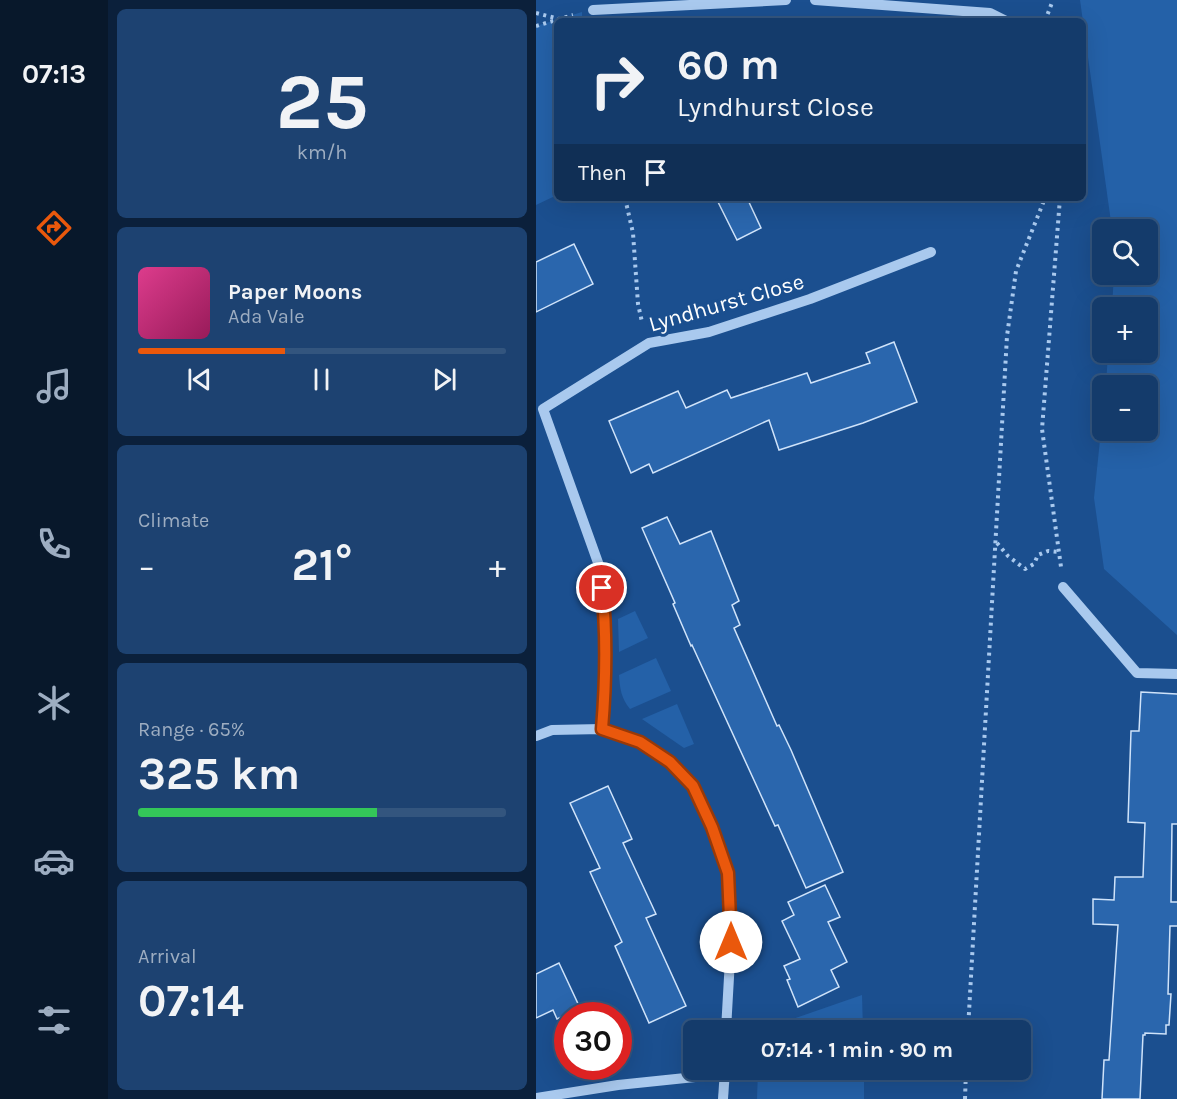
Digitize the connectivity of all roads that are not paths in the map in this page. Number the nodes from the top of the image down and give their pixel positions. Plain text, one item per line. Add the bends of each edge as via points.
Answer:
1 (786, 0) edge
2 (815, 0) edge
3 (957, 5) edge
4 (593, 10) road end
5 (1000, 18) edge
6 (931, 252) dead end
7 (539, 410) edge
8 (1063, 587) road end
9 (1178, 674) edge
10 (602, 729) junction
11 (536, 736) edge
12 (727, 1020) edge
13 (683, 1077) edge
14 (724, 1080) edge
15 (536, 1098) edge
16 (723, 1099) edge

1 - 4 street
2 - 3 street
3 - 5 street
6 - 7 street, Lyndhurst Close via 810,299 709,332 649,343
7 - 10 street, Lyndhurst Close via 601,571 606,622
8 - 9 street via 1137,674
10 - 11 street via 552,730
10 - 12 street via 640,742 670,762 693,786 706,813 728,873 731,942
13 - 15 street
14 - 16 street

